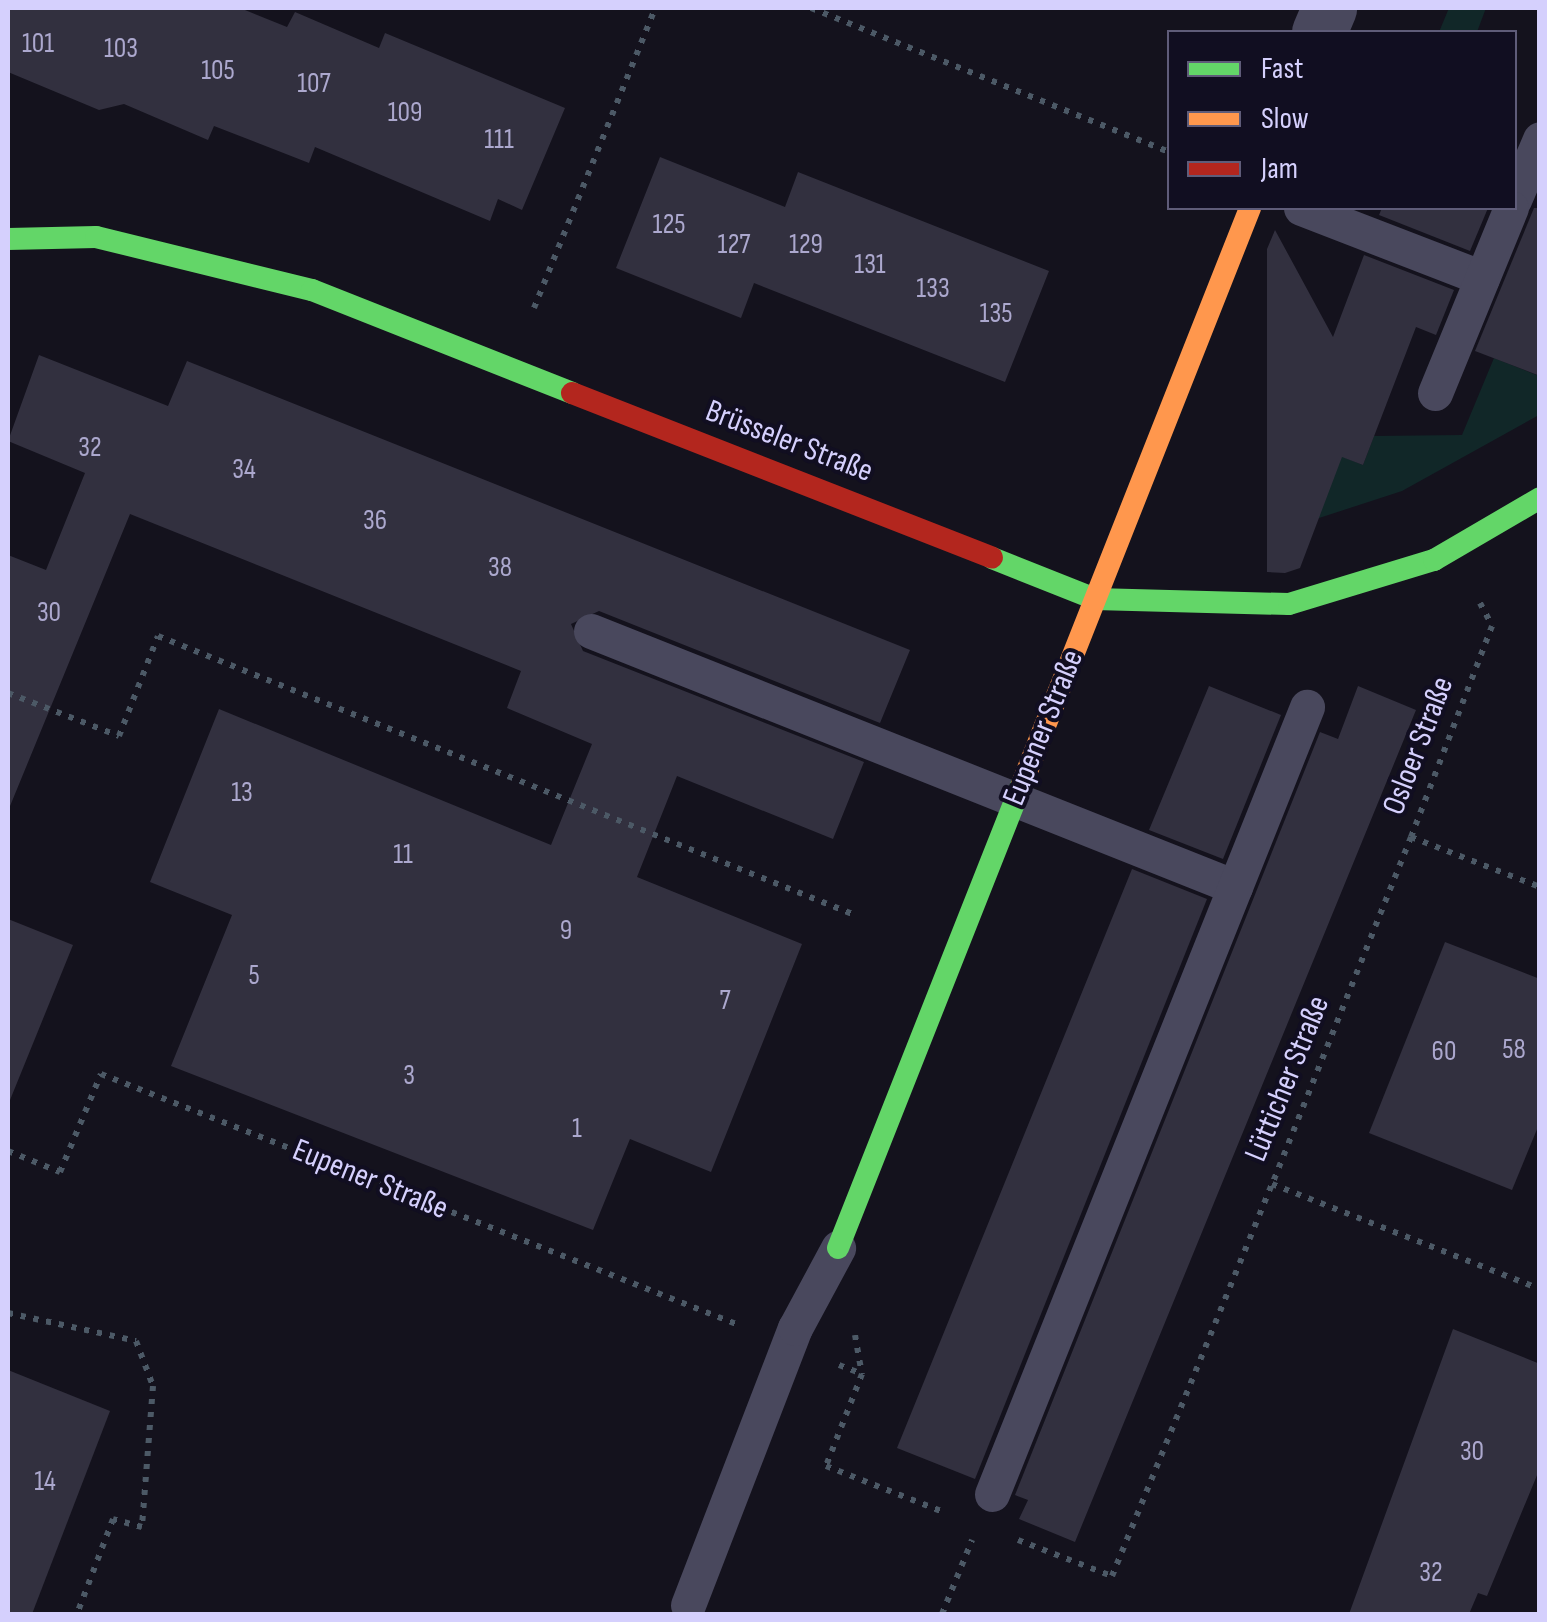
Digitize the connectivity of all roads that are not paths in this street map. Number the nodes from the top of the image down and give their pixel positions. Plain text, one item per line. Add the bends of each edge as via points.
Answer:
1 (1540, 139) edge
2 (1517, 193) edge
3 (1249, 210) edge
4 (1306, 210) edge
5 (1510, 210) edge
6 (8, 239) edge
7 (1482, 278) junction
8 (1436, 393) dead end
9 (1540, 498) edge
10 (1095, 599) junction
11 (591, 631) dead end
12 (1308, 707) dead end
13 (1015, 800) junction
14 (1235, 887) junction
15 (838, 1248) joint
16 (985, 1510) road end
17 (688, 1605) dead end

1 - 2 lane
3 - 10 street, Eupener Straße
4 - 7 lane
5 - 7 lane
6 - 10 street, Brüsseler Straße via 96,237 312,290
7 - 8 lane
9 - 10 street, Brüsseler Straße via 1453,549 1288,604
10 - 13 street, Eupener Straße
11 - 13 lane
12 - 14 lane
13 - 14 lane
13 - 15 street, Eupener Straße
14 - 16 lane
15 - 17 lane via 789,1345

